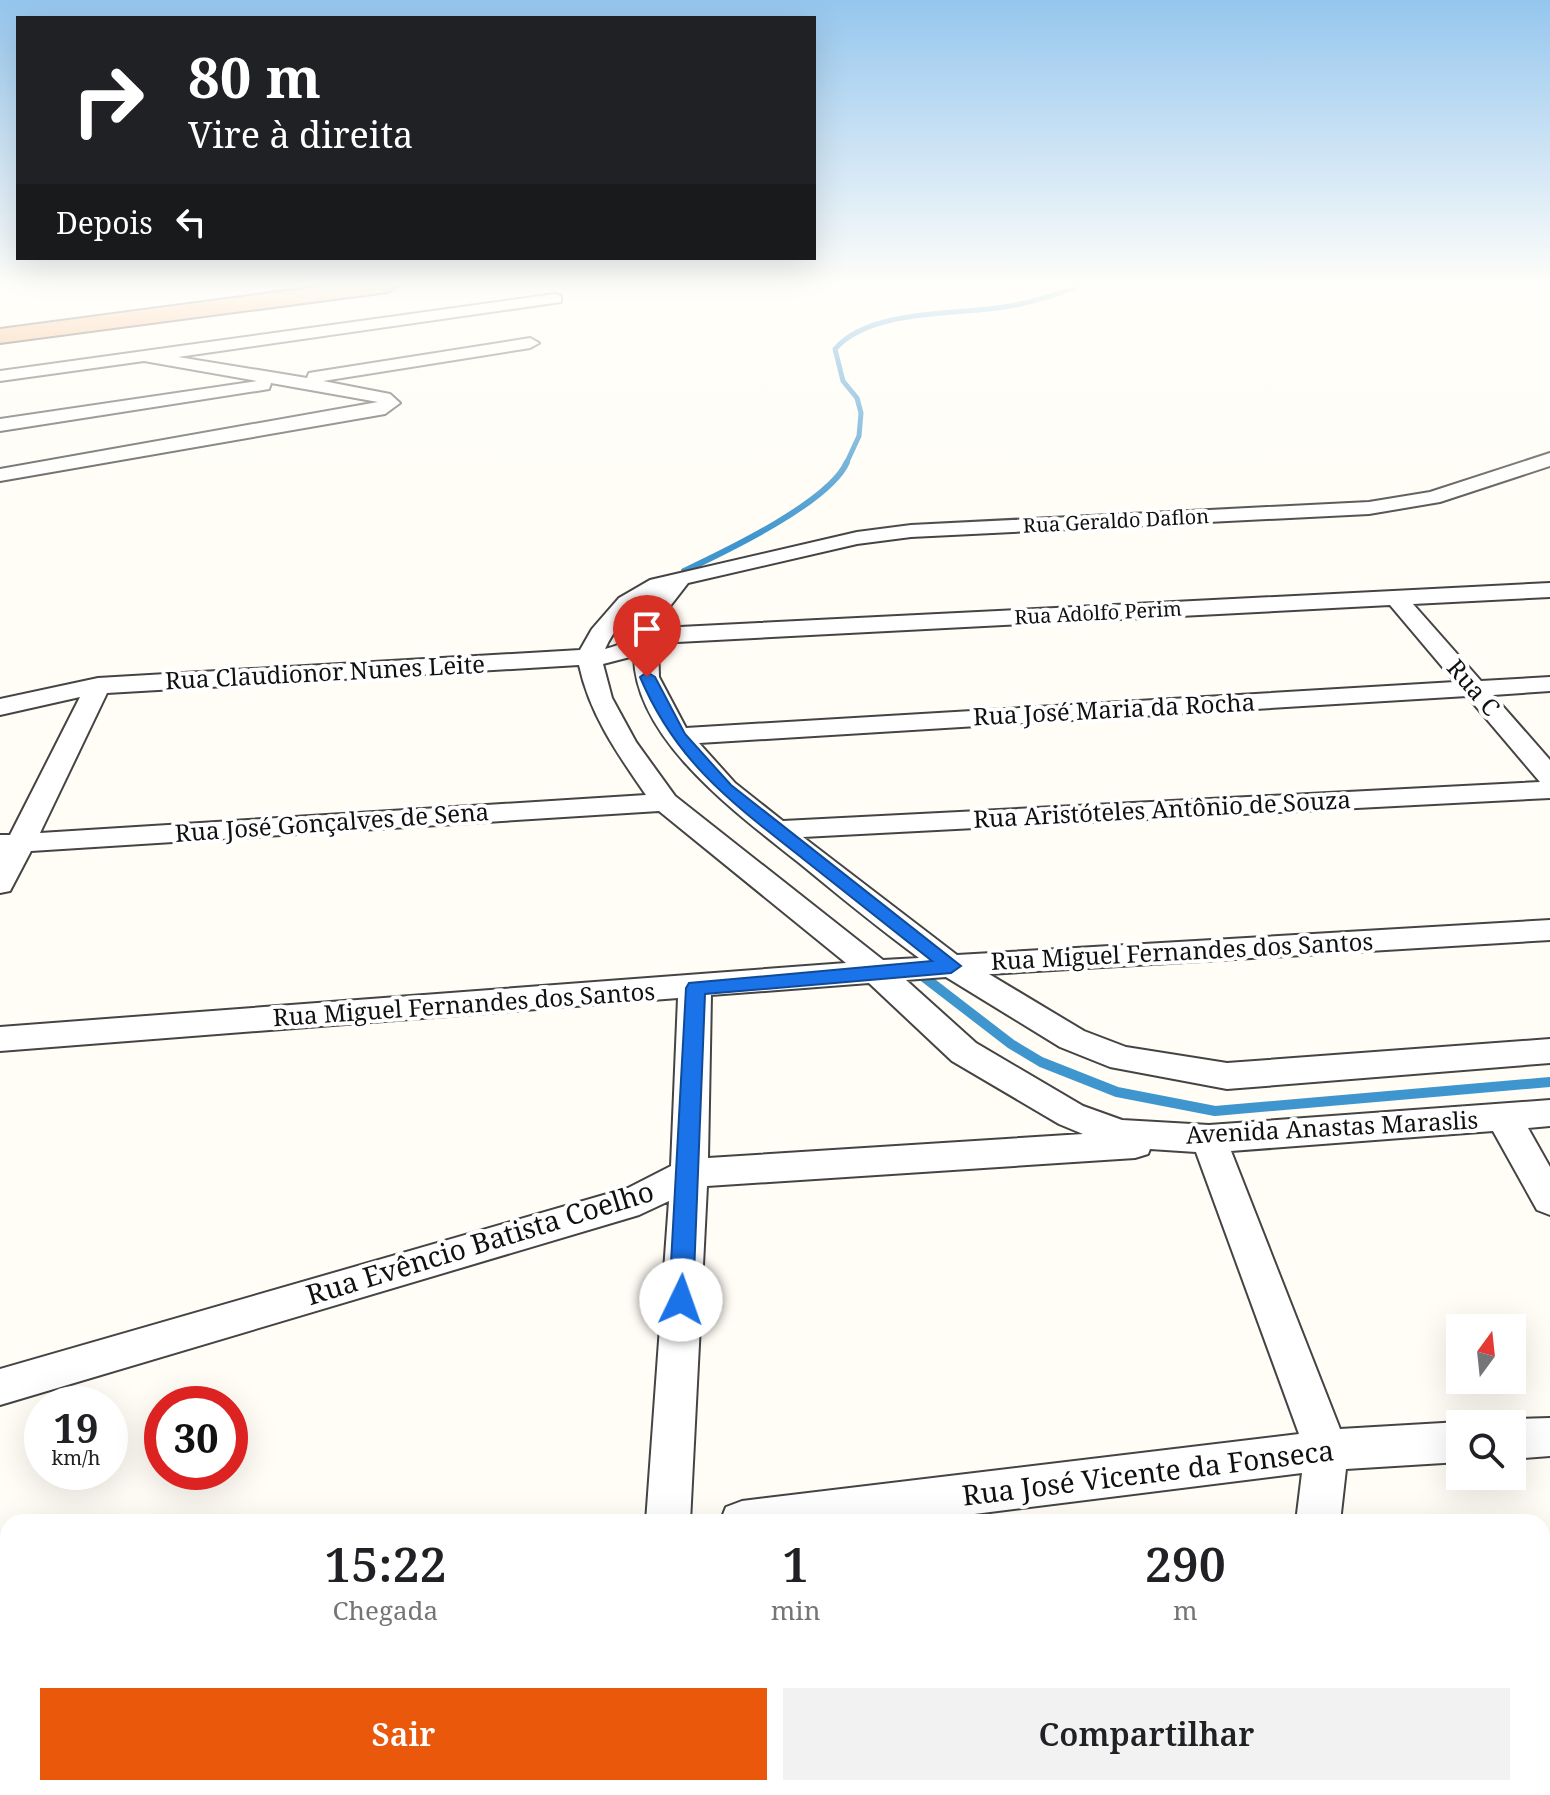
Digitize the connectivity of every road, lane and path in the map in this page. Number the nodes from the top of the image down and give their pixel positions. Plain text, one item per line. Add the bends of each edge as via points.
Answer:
1 (52, 369) edge
2 (217, 369) edge
3 (365, 369) edge
4 (0, 376) edge
5 (287, 381) junction
6 (0, 425) edge
7 (1550, 459) edge
8 (0, 475) edge
9 (681, 578) junction
10 (1550, 590) edge
11 (1396, 598) junction
12 (646, 636) junction
13 (589, 658) junction
14 (1550, 684) edge
15 (98, 686) junction
16 (1473, 689) junction
17 (0, 707) edge
18 (679, 736) junction
19 (1550, 777) edge
20 (1550, 790) edge
21 (665, 802) junction
22 (775, 830) junction
23 (9, 843) edge
24 (0, 884) edge
25 (1550, 930) edge
26 (951, 966) junction
27 (877, 972) junction
28 (695, 988) junction
29 (0, 1039) edge
30 (1550, 1051) edge
31 (1550, 1113) edge
32 (1504, 1118) junction
33 (1209, 1139) junction
34 (689, 1173) junction
35 (1550, 1200) edge
36 (0, 1387) edge
37 (1550, 1437) edge
38 (1526, 1438) edge
39 (1446, 1443) edge
40 (1326, 1450) junction
41 (668, 1514) edge
42 (807, 1514) edge
43 (1319, 1514) edge

1 - 4 street
2 - 5 street
3 - 5 street
5 - 6 street
5 - 8 street via 390,400 390,405
7 - 9 street, Rua Geraldo Daflon via 1400,504 911,531
9 - 12 street via 653,613
9 - 13 street, Rua Geraldo Daflon via 627,603 600,634
10 - 11 street, Rua Adolfo Perim
11 - 12 street, Rua Adolfo Perim
11 - 16 street, Rua C
12 - 13 street, Rua Claudionor Nunes Leite via 626,651
12 - 18 street via 647,677
13 - 15 street, Rua Claudionor Nunes Leite
13 - 21 street, Avenida Anastas Maraslis via 599,698
14 - 16 street, Rua José Maria da Rocha
15 - 17 street, Rua Claudionor Nunes Leite
15 - 23 street
16 - 18 street, Rua José Maria da Rocha
16 - 19 street, Rua C
18 - 22 street via 725,789
20 - 22 street, Rua Aristóteles Antônio de Souza
21 - 23 street, Rua José Gonçalves de Sena
21 - 27 street, Avenida Anastas Maraslis
22 - 26 street
23 - 24 street
25 - 26 street, Rua Miguel Fernandes dos Santos
26 - 27 street, Rua Miguel Fernandes dos Santos
26 - 30 street via 1072,1039 1122,1058 1227,1076
27 - 28 street, Rua Miguel Fernandes dos Santos
27 - 33 street, Avenida Anastas Maraslis via 964,1052 1071,1115 1120,1133
28 - 29 street, Rua Miguel Fernandes dos Santos
28 - 34 street
31 - 32 street, Avenida Anastas Maraslis
32 - 33 street, Avenida Anastas Maraslis
32 - 35 street
33 - 34 street, Rua Evêncio Batista Coelho
33 - 40 street
34 - 36 street, Rua Evêncio Batista Coelho via 639,1200
34 - 41 street
37 - 38 street
39 - 40 street, Rua José Vicente da Fonseca
40 - 42 street, Rua José Vicente da Fonseca
40 - 43 street

